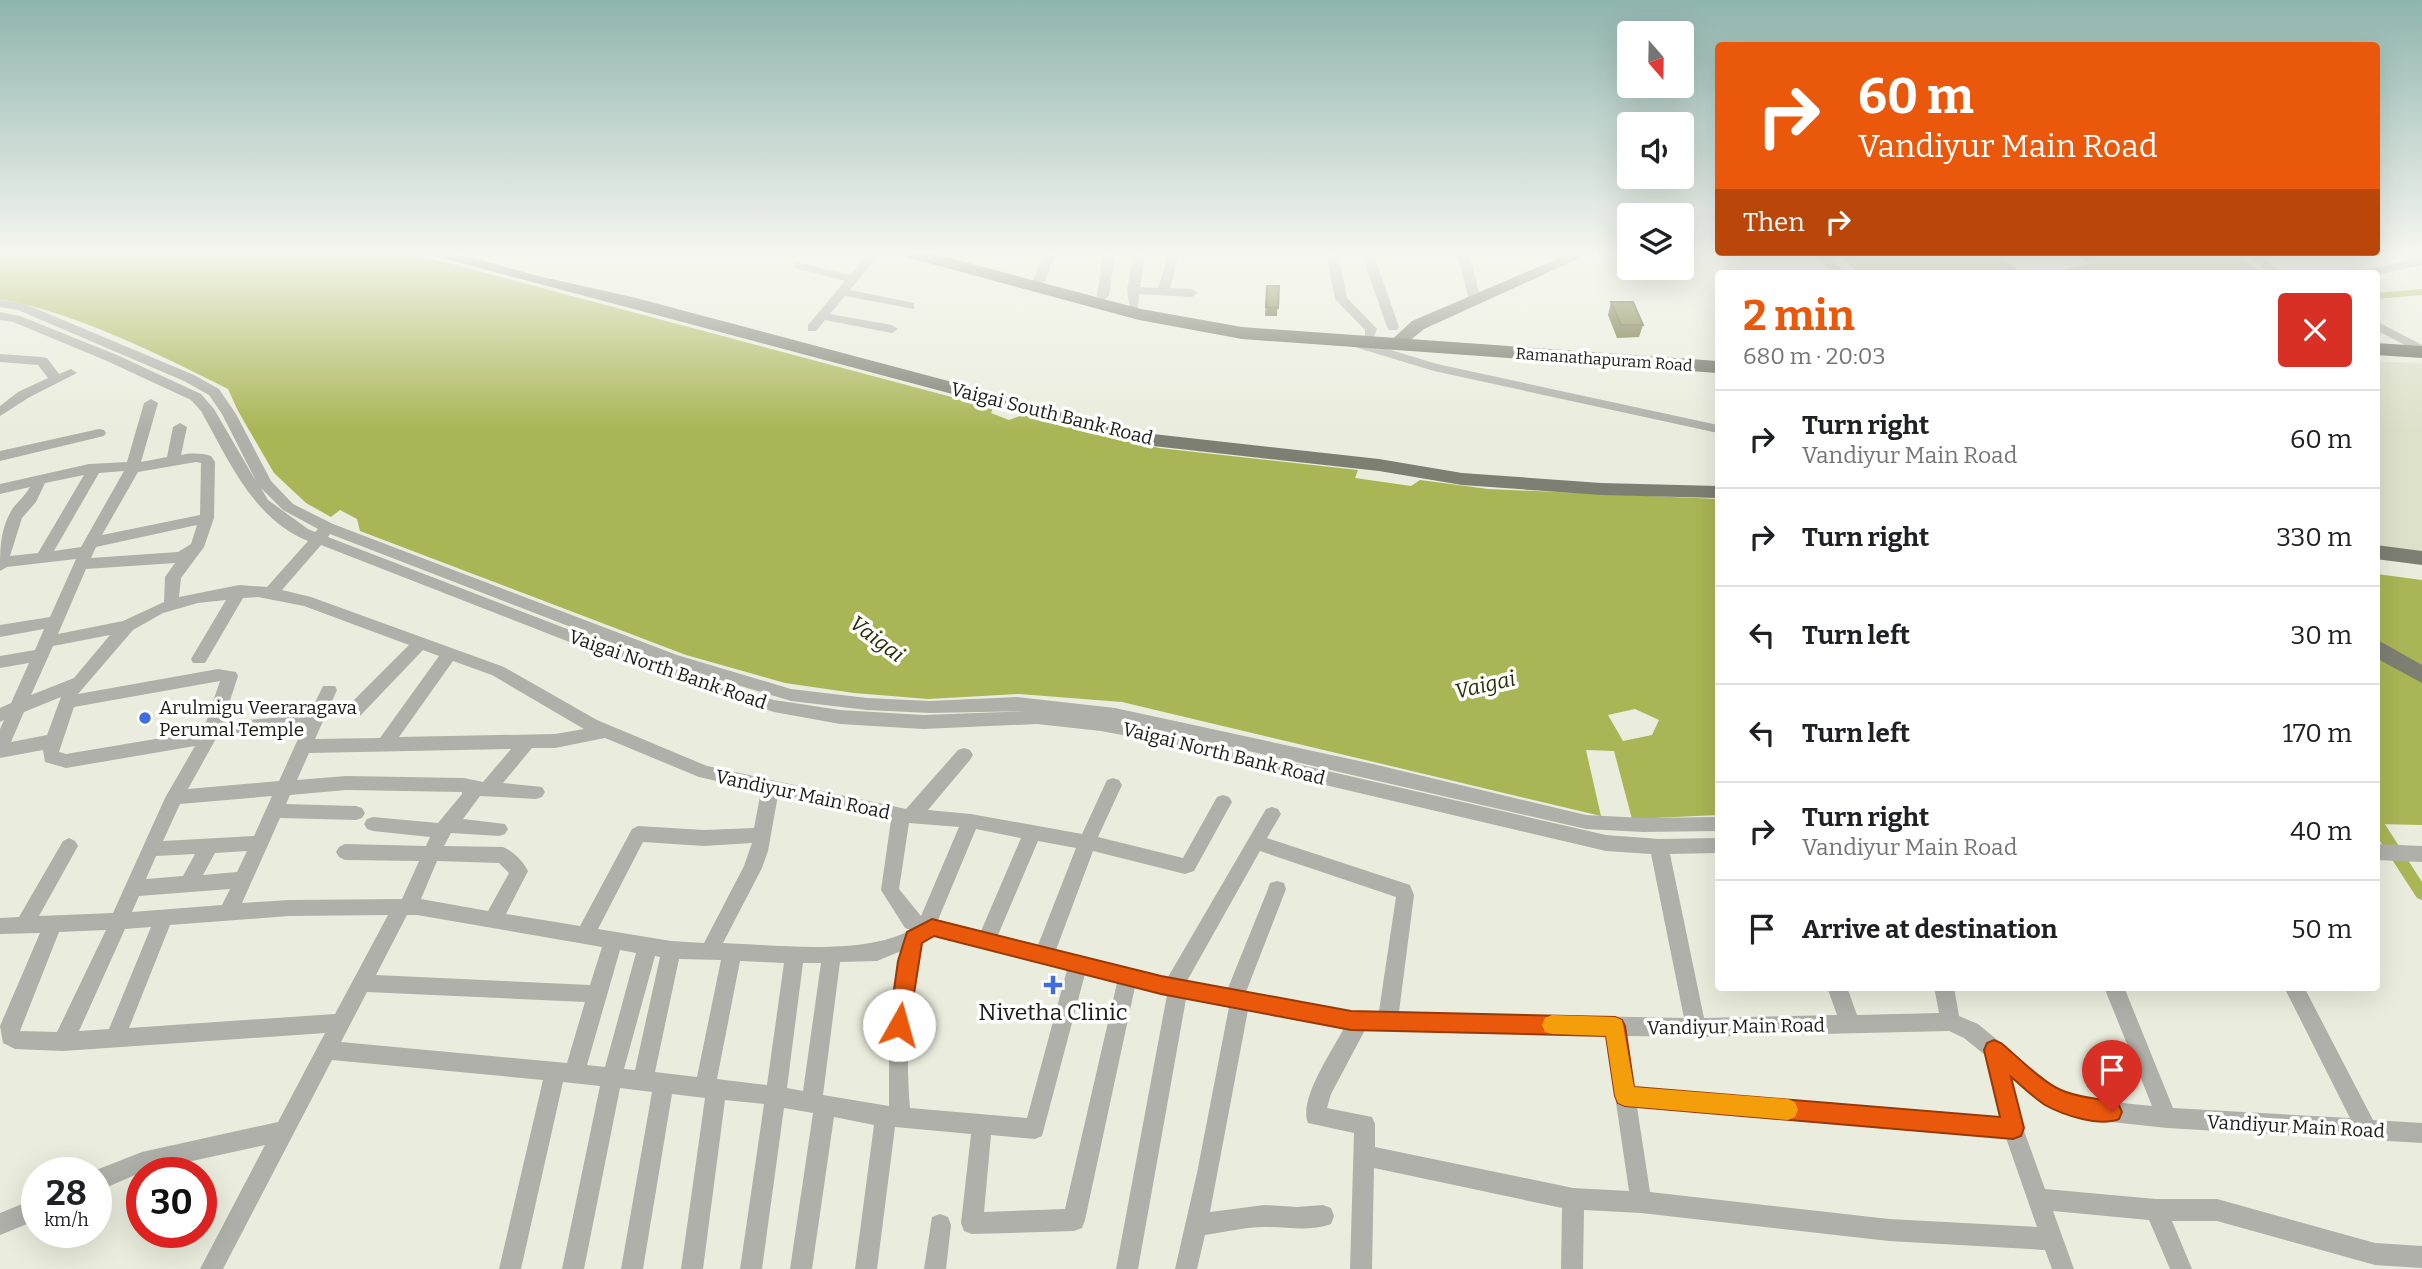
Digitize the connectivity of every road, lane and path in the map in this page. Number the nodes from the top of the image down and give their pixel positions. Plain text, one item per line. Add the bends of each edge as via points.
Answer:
1 (33, 312) edge
2 (672, 312) edge
3 (700, 312) edge
4 (824, 312) edge
5 (1133, 312) edge
6 (1199, 312) edge
7 (1347, 312) edge
8 (1388, 312) edge
9 (1449, 312) edge
10 (0, 316) edge
11 (821, 316) junction
12 (2380, 327) edge
13 (812, 328) dead end
14 (892, 329) dead end
15 (1357, 336) junction
16 (1396, 336) junction
17 (2380, 349) edge
18 (2422, 351) edge
19 (1715, 357) edge
20 (0, 358) edge
21 (2380, 358) edge
22 (2422, 360) edge
23 (1715, 367) edge
24 (71, 373) dead end
25 (55, 378) junction
26 (151, 403) dead end
27 (0, 412) edge
28 (180, 427) dead end
29 (1715, 428) edge
30 (99, 433) dead end
31 (0, 456) edge
32 (173, 461) junction
33 (132, 467) junction
34 (94, 469) junction
35 (40, 480) junction
36 (1715, 482) edge
37 (0, 489) edge
38 (1715, 492) edge
39 (207, 519) junction
40 (323, 533) junction
41 (6, 536) edge
42 (86, 553) junction
43 (2380, 553) edge
44 (189, 555) junction
45 (44, 556) junction
46 (2422, 558) edge
47 (1, 564) edge
48 (2380, 566) edge
49 (2422, 571) edge
50 (239, 592) junction
51 (270, 594) junction
52 (171, 605) junction
53 (54, 622) junction
54 (127, 626) junction
55 (0, 631) edge
56 (420, 643) junction
57 (42, 648) junction
58 (2380, 649) edge
59 (450, 653) junction
60 (199, 659) dead end
61 (0, 662) edge
62 (2422, 675) edge
63 (329, 690) dead end
64 (70, 694) junction
65 (19, 707) junction
66 (354, 711) dead end
67 (0, 715) edge
68 (314, 722) junction
69 (606, 731) junction
70 (211, 733) junction
71 (53, 741) junction
72 (526, 743) junction
73 (386, 744) junction
74 (303, 746) junction
75 (0, 749) edge
76 (964, 755) dead end
77 (1112, 785) dead end
78 (285, 786) junction
79 (771, 787) junction
80 (478, 788) junction
81 (536, 792) dead end
82 (175, 797) junction
83 (1223, 802) dead end
84 (274, 811) junction
85 (356, 813) dead end
86 (1272, 814) dead end
87 (907, 816) junction
88 (971, 821) junction
89 (373, 824) dead end
90 (1623, 824) junction
91 (1715, 824) edge
92 (445, 828) junction
93 (499, 830) dead end
94 (1032, 833) junction
95 (762, 835) junction
96 (1087, 842) junction
97 (1256, 842) junction
98 (259, 843) junction
99 (210, 845) junction
100 (1628, 845) junction
101 (1715, 845) edge
102 (69, 846) dead end
103 (1659, 847) junction
104 (151, 849) junction
105 (345, 852) dead end
106 (431, 853) junction
107 (242, 880) junction
108 (188, 884) junction
109 (134, 888) junction
110 (1277, 889) dead end
111 (405, 907) junction
112 (228, 913) junction
113 (164, 918) junction
114 (119, 921) junction
115 (492, 921) junction
116 (53, 923) junction
117 (24, 925) junction
118 (0, 926) edge
119 (924, 930) junction
120 (585, 935) junction
121 (613, 940) junction
122 (986, 941) junction
123 (648, 945) junction
124 (671, 950) junction
125 (709, 952) junction
126 (732, 952) junction
127 (795, 954) junction
128 (832, 954) junction
129 (1044, 955) junction
130 (1078, 964) junction
131 (1128, 977) junction
132 (362, 983) junction
133 (1175, 988) junction
134 (1838, 991) edge
135 (1945, 991) edge
136 (2116, 991) edge
137 (2296, 991) edge
138 (597, 994) junction
139 (1237, 999) junction
140 (1359, 1021) junction
141 (1388, 1021) junction
142 (1950, 1022) junction
143 (342, 1023) junction
144 (1850, 1024) junction
145 (1615, 1026) junction
146 (1696, 1028) junction
147 (116, 1039) junction
148 (63, 1042) junction
149 (327, 1050) junction
150 (1994, 1050) junction
151 (564, 1072) junction
152 (612, 1077) junction
153 (654, 1081) junction
154 (710, 1088) junction
155 (773, 1096) junction
156 (1625, 1096) junction
157 (818, 1104) junction
158 (893, 1116) junction
159 (2167, 1118) junction
160 (982, 1124) junction
161 (2013, 1128) junction
162 (286, 1130) junction
163 (2367, 1130) junction
164 (2422, 1133) edge
165 (1363, 1155) junction
166 (112, 1175) edge
167 (1573, 1199) junction
168 (2038, 1199) junction
169 (1641, 1202) junction
170 (2156, 1210) junction
171 (21, 1215) edge
172 (1322, 1216) dead end
173 (0, 1224) edge
174 (940, 1224) dead end
175 (1196, 1225) junction
176 (2052, 1239) junction
177 (2422, 1257) edge
178 (2378, 1261) edge
179 (211, 1269) edge
180 (510, 1269) edge
181 (573, 1269) edge
182 (632, 1269) edge
183 (692, 1269) edge
184 (751, 1269) edge
185 (801, 1269) edge
186 (866, 1269) edge
187 (935, 1269) edge
188 (1127, 1269) edge
189 (1186, 1269) edge
190 (1361, 1269) edge
191 (1572, 1269) edge
192 (2063, 1269) edge
193 (2181, 1269) edge

1 - 40 street, Vaigai North Bank Road via 214,392 265,484
2 - 38 main road, Vaigai South Bank Road via 1144,439 1462,479
3 - 36 main road, Vaigai South Bank Road via 1154,430 1463,466 1595,478
4 - 11 street
5 - 15 highway, Ramanathapuram Road via 1242,332
6 - 15 highway, Ramanathapuram Road via 1289,332
7 - 15 street
8 - 16 street
9 - 16 main road
10 - 40 street, Vaigai North Bank Road via 112,358 196,397 263,503 303,533
11 - 13 street
11 - 14 street
12 - 18 street
15 - 16 highway, Ramanathapuram Road
15 - 29 street via 1434,368
16 - 19 highway, Ramanathapuram Road
16 - 23 highway, Ramanathapuram Road
17 - 18 highway
20 - 25 street via 42,361
21 - 22 highway
24 - 25 street
25 - 27 street
26 - 33 street
28 - 32 street
30 - 31 street
32 - 33 street
32 - 39 street via 206,458
33 - 34 street
33 - 42 street
34 - 35 street
34 - 45 street
35 - 37 street
35 - 41 street
39 - 42 street
39 - 44 street via 197,548
40 - 51 street
40 - 90 street, Vaigai North Bank Road via 673,660 791,695 867,705 1017,703 1115,713 1586,822
40 - 100 street, Vaigai North Bank Road via 642,664 774,706 840,717 923,722 1037,717 1101,724
41 - 47 street
42 - 44 street
42 - 45 street
42 - 53 street
43 - 46 main road
44 - 52 street via 173,577
45 - 47 street
48 - 49 main road
50 - 51 street, Vandiyur Main Road
50 - 52 street, Vandiyur Main Road
50 - 60 street
51 - 56 street, Vandiyur Main Road via 306,601
52 - 54 street, Vandiyur Main Road
53 - 55 street
53 - 57 street
54 - 57 street
54 - 64 street, Vandiyur Main Road
56 - 59 street, Vandiyur Main Road
56 - 66 street
57 - 61 street
57 - 65 street
58 - 62 main road
59 - 69 street, Vandiyur Main Road via 498,671
59 - 73 street
63 - 68 street
64 - 65 street, Vandiyur Main Road
64 - 70 street via 230,676
64 - 71 street
65 - 67 street, Vandiyur Main Road
65 - 75 street
68 - 70 street
68 - 74 street
69 - 72 street
69 - 79 street, Vandiyur Main Road via 705,772
70 - 71 street via 66,761 51,757
70 - 82 street
71 - 75 street
72 - 73 street
72 - 80 street
73 - 74 street
74 - 78 street
76 - 87 street
77 - 96 street
78 - 80 street via 346,783
78 - 82 street
78 - 84 street
79 - 87 street, Vandiyur Main Road
79 - 95 street
80 - 81 street
80 - 92 street
82 - 104 street
83 - 96 street via 1185,866
84 - 85 street
84 - 98 street
86 - 97 street
87 - 88 street
87 - 119 street, Vandiyur Main Road via 890,890 912,922
88 - 94 street
88 - 119 street
89 - 92 street
90 - 91 street, Vaigai North Bank Road
90 - 100 street
92 - 93 street
92 - 106 street
94 - 96 street
94 - 122 street
95 - 120 street via 638,834
95 - 125 street via 753,868
96 - 129 street
97 - 133 street
97 - 141 street via 1403,891
98 - 99 street
98 - 107 street
99 - 104 street
99 - 108 street
100 - 103 street, Vaigai North Bank Road
101 - 103 street, Vaigai North Bank Road
102 - 117 street
103 - 146 street
104 - 109 street
105 - 106 street
106 - 111 street
106 - 115 street via 503,855 519,871
107 - 108 street
107 - 112 street
108 - 109 street
109 - 114 street
110 - 139 street
111 - 112 street
111 - 115 street
111 - 132 street
112 - 113 street
113 - 114 street
113 - 147 street
114 - 116 street
114 - 148 street via 98,976
115 - 120 street
116 - 117 street
116 - 148 street via 10,1026 10,1036
117 - 118 street
119 - 122 street, Vandiyur Main Road
119 - 128 street via 877,952
119 - 158 street via 908,961
120 - 121 street
121 - 123 street
121 - 138 street
122 - 129 street, Vandiyur Main Road
123 - 124 street
123 - 152 street
124 - 125 street
124 - 153 street
125 - 126 street
126 - 127 street
126 - 154 street
127 - 128 street
127 - 155 street
128 - 157 street
129 - 130 street, Vandiyur Main Road
130 - 131 street, Vandiyur Main Road
130 - 160 street via 1035,1129
131 - 133 street, Vandiyur Main Road
131 - 160 street via 1074,1220 972,1223
132 - 138 street
132 - 143 street
133 - 139 street, Vandiyur Main Road
133 - 188 street
134 - 144 street
135 - 142 street
136 - 159 street
137 - 163 street
138 - 151 street
139 - 140 street, Vandiyur Main Road
139 - 175 street
140 - 141 street, Vandiyur Main Road
140 - 165 street via 1321,1091 1315,1116 1365,1124
141 - 145 street, Vandiyur Main Road
142 - 144 street, Vandiyur Main Road
142 - 150 street, Vandiyur Main Road via 1962,1025
143 - 147 street
143 - 149 street
144 - 146 street, Vandiyur Main Road
145 - 146 street, Vandiyur Main Road
145 - 156 street
147 - 148 street
149 - 151 street
149 - 162 street
150 - 159 street, Vandiyur Main Road via 2064,1103
150 - 161 street
151 - 152 street
151 - 180 street
152 - 153 street
152 - 181 street
153 - 154 street
153 - 182 street
154 - 155 street
154 - 183 street
155 - 157 street
155 - 184 street
156 - 161 street
156 - 169 street
157 - 158 street
157 - 185 street
158 - 160 street
158 - 186 street
159 - 163 street, Vandiyur Main Road
161 - 168 street
162 - 166 street via 142,1163
162 - 179 street
163 - 164 street, Vandiyur Main Road
165 - 167 street
165 - 190 street
167 - 169 street
167 - 191 street
168 - 170 street
168 - 176 street
169 - 176 street via 1889,1230
170 - 178 street via 2217,1210
170 - 193 street
171 - 173 street
172 - 175 street via 1264,1216
174 - 187 street
175 - 189 street
176 - 192 street
177 - 178 street

